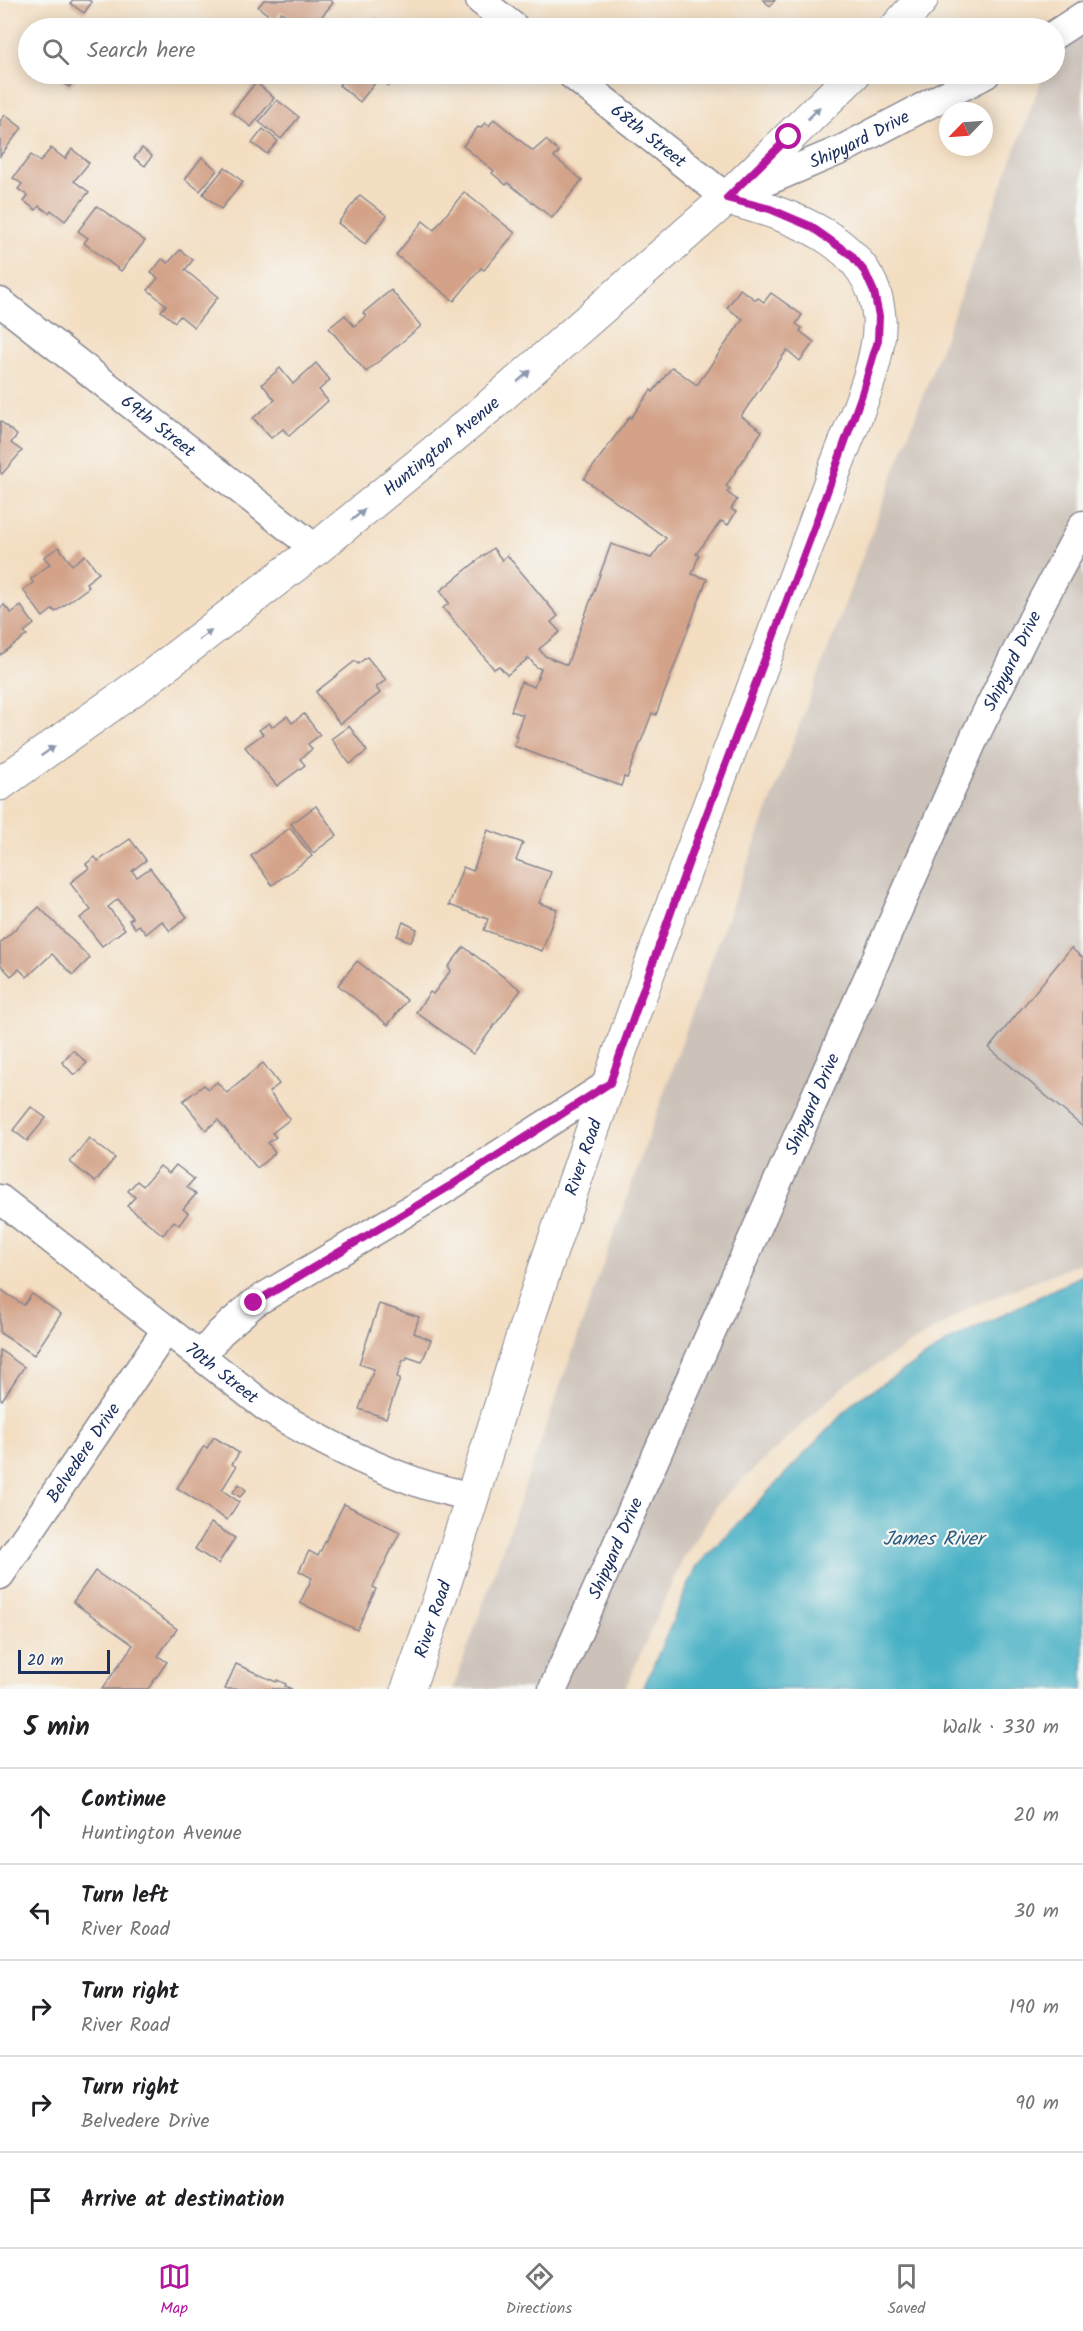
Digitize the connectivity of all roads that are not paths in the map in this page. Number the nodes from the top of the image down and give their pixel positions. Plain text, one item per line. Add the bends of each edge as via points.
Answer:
1 (480, 0) edge
2 (921, 0) edge
3 (1083, 16) edge
4 (502, 18) edge
5 (905, 18) edge
6 (1065, 28) edge
7 (584, 84) edge
8 (844, 84) edge
9 (967, 84) edge
10 (727, 198) junction
11 (0, 302) edge
12 (1083, 525) edge
13 (316, 549) junction
14 (0, 784) edge
15 (610, 1083) junction
16 (0, 1199) edge
17 (166, 1330) junction
18 (201, 1356) junction
19 (472, 1497) junction
20 (0, 1575) edge
21 (408, 1689) edge
22 (553, 1689) edge

1 - 4 street
2 - 5 street
3 - 6 street
7 - 10 street, 68th Street
10 -> 8 street, Huntington Avenue
9 - 10 street, Shipyard Drive via 843,149
13 -> 10 street, Huntington Avenue via 483,412
10 - 15 street, River Road via 770,209 810,226 851,255 874,292 878,340 840,457
11 - 13 street, 69th Street
12 - 22 street, Shipyard Drive via 975,736
14 -> 13 street, Huntington Avenue via 149,678
15 - 18 street via 450,1186 254,1303
15 - 19 street, River Road
16 - 17 street, 70th Street
17 - 18 street, 70th Street
17 - 20 street, Belvedere Drive
18 - 19 street, 70th Street via 306,1433 415,1482
19 - 21 street, River Road

